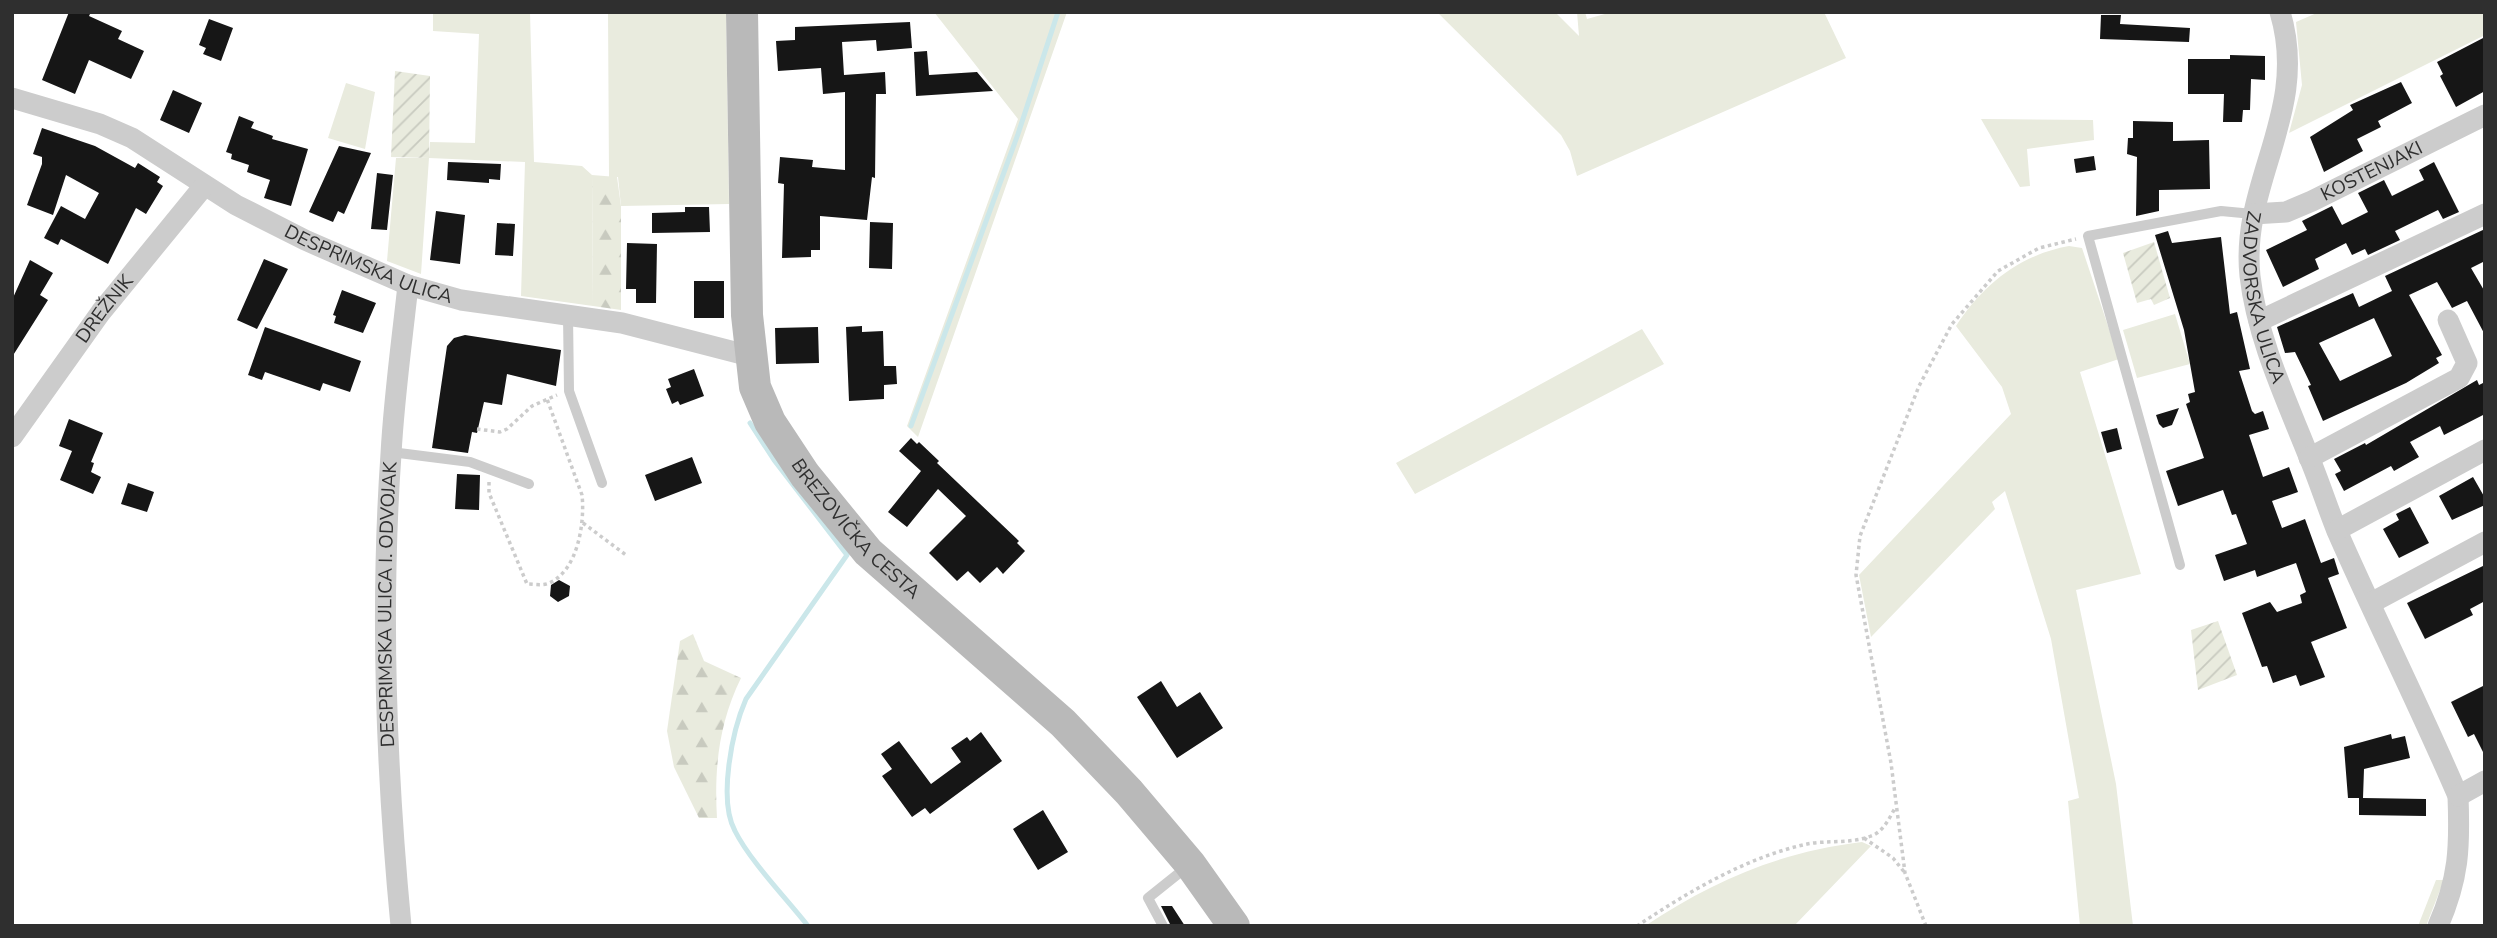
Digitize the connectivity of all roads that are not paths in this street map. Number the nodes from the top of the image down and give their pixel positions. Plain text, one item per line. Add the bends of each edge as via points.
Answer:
1 (742, 12) edge
2 (2280, 12) edge
3 (12, 98) edge
4 (2485, 115) edge
5 (204, 186) junction
6 (2253, 214) junction
7 (2485, 214) edge
8 (408, 285) junction
9 (568, 315) junction
10 (2448, 320) dead end
11 (2259, 321) junction
12 (750, 356) junction
13 (12, 437) edge
14 (2485, 450) edge
15 (391, 452) junction
16 (2309, 458) junction
17 (602, 483) dead end
18 (529, 484) dead end
19 (2337, 530) junction
20 (2485, 542) edge
21 (2180, 565) dead end
22 (2371, 603) junction
23 (2485, 781) edge
24 (2458, 796) junction
25 (1190, 864) junction
26 (1228, 922) edge
27 (401, 926) edge
28 (1163, 926) edge
29 (2438, 926) edge

1 - 12 main road, BREZOVIČKA CESTA
2 - 6 street, ZADVORSKA ULICA via 2288,48 2286,102
3 - 5 street, DESPRIMSKA ULICA via 132,138
4 - 6 street, KOSTENJAKI via 2312,201 2286,212
5 - 8 street, DESPRIMSKA ULICA via 305,240
5 - 13 street, DREŽNIK via 101,312
6 - 11 street, ZADVORSKA ULICA via 2249,258
6 - 21 lane via 2221,211 2088,236
7 - 11 street
8 - 9 street, DESPRIMSKA ULICA via 461,300
8 - 15 street, DESPRIMSKA ULICA I. ODVOJAK
9 - 12 street, DESPRIMSKA ULICA via 648,329
9 - 17 lane via 569,391
10 - 16 street via 2467,363 2459,378
11 - 16 street, ZADVORSKA ULICA
12 - 25 main road, BREZOVIČKA CESTA via 755,387 770,422 846,528 1063,723
14 - 19 street
15 - 18 lane via 470,462
15 - 27 street, DESPRIMSKA ULICA I. ODVOJAK via 386,696
16 - 19 street, ZADVORSKA ULICA
19 - 22 street, ZADVORSKA ULICA
20 - 22 street
22 - 24 street, ZADVORSKA ULICA
23 - 24 street
24 - 29 street, ZADVORSKA ULICA via 2456,881
25 - 26 main road, BREZOVIČKA CESTA
25 - 28 lane via 1148,898

